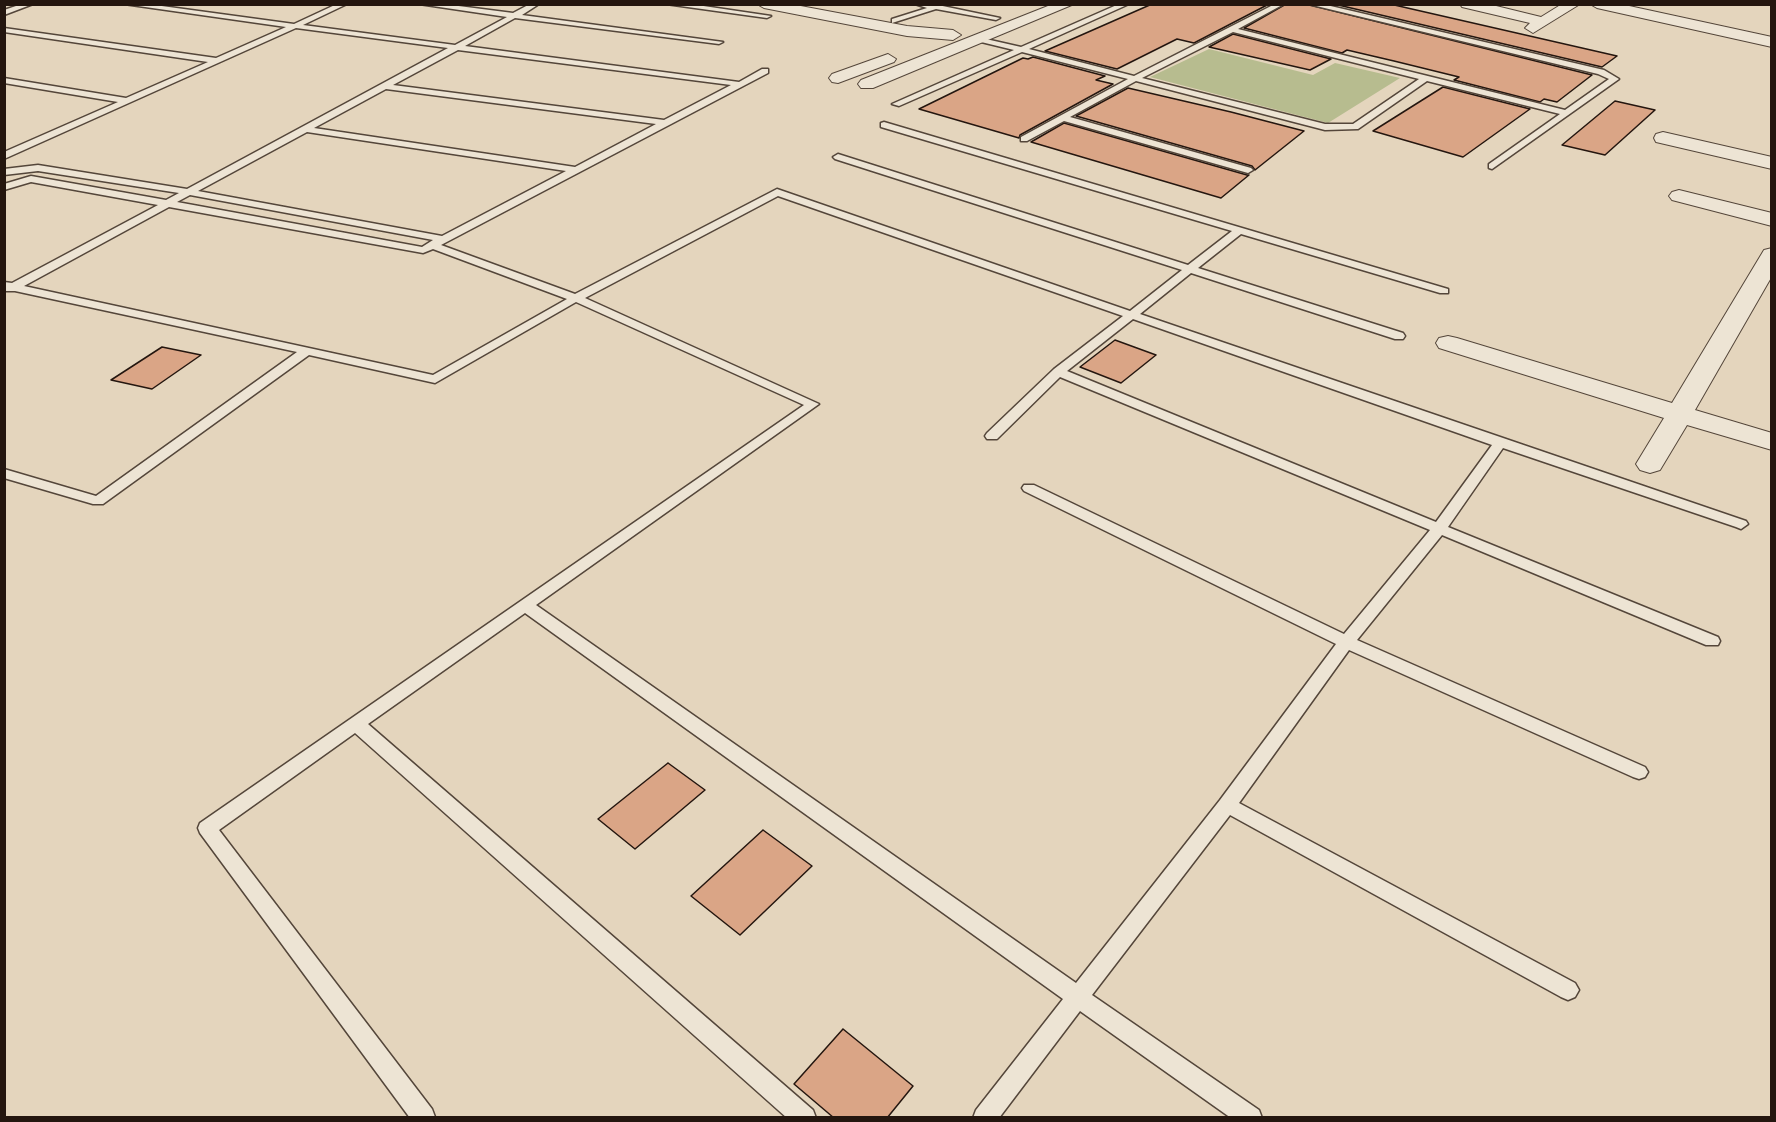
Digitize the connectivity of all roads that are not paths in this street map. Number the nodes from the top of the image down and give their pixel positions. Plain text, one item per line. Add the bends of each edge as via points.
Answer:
1 (30, 4) edge
2 (127, 4) edge
3 (344, 4) edge
4 (422, 4) edge
5 (536, 4) edge
6 (669, 4) edge
7 (918, 4) edge
8 (944, 4) edge
9 (1031, 4) edge
10 (1067, 4) edge
11 (1126, 4) edge
12 (1281, 4) edge
13 (1311, 4) edge
14 (1467, 4) edge
15 (1573, 4) edge
16 (1597, 4) edge
17 (935, 7) junction
18 (765, 10) edge
19 (4, 13) edge
20 (517, 16) junction
21 (996, 18) junction
22 (895, 21) dead end
23 (295, 26) junction
24 (1231, 29) junction
25 (4, 30) edge
26 (953, 35) junction
27 (980, 39) junction
28 (720, 42) dead end
29 (1772, 42) edge
30 (458, 48) junction
31 (1020, 49) junction
32 (219, 61) junction
33 (765, 71) dead end
34 (1427, 77) junction
35 (838, 78) dead end
36 (1136, 78) junction
37 (4, 80) edge
38 (739, 84) junction
39 (867, 84) dead end
40 (385, 86) junction
41 (128, 101) junction
42 (896, 104) dead end
43 (1565, 113) junction
44 (1063, 118) junction
45 (665, 123) junction
46 (884, 125) dead end
47 (305, 129) junction
48 (1663, 138) dead end
49 (1024, 139) dead end
50 (4, 156) edge
51 (838, 157) dead end
52 (1772, 163) edge
53 (1492, 166) dead end
54 (576, 170) junction
55 (1248, 170) dead end
56 (4, 172) edge
57 (4, 187) edge
58 (188, 192) junction
59 (1679, 196) dead end
60 (168, 202) junction
61 (1772, 220) edge
62 (1240, 230) junction
63 (443, 239) junction
64 (431, 245) junction
65 (1772, 255) edge
66 (1190, 269) junction
67 (7, 288) edge
68 (1444, 291) dead end
69 (576, 298) junction
70 (1131, 314) junction
71 (1399, 336) dead end
72 (1448, 343) dead end
73 (308, 350) junction
74 (1058, 372) junction
75 (1680, 414) junction
76 (992, 436) dead end
77 (1772, 442) edge
78 (1500, 443) junction
79 (1650, 464) dead end
80 (4, 473) edge
81 (1029, 488) dead end
82 (1741, 524) dead end
83 (1439, 529) junction
84 (525, 605) junction
85 (1712, 641) dead end
86 (1346, 642) junction
87 (356, 724) junction
88 (1639, 772) dead end
89 (1227, 805) junction
90 (1568, 990) dead end
91 (1078, 998) junction
92 (424, 1117) edge
93 (805, 1118) edge
94 (984, 1118) edge
95 (1251, 1118) edge

1 - 19 lane
2 - 23 lane
3 - 23 lane
4 - 20 lane
5 - 20 lane
6 - 18 lane
7 - 17 lane
8 - 17 lane
9 - 21 street
10 - 27 street
11 - 31 lane
12 - 24 lane
13 - 43 lane via 1601,72 1615,79
14 - 15 street via 1538,25
16 - 29 street
17 - 21 lane
17 - 22 lane
18 - 26 street
20 - 28 lane
20 - 30 lane
21 - 26 street
23 - 30 lane
23 - 32 lane
24 - 34 lane
24 - 36 lane
25 - 32 lane
26 - 35 street
27 - 31 lane
27 - 39 street
30 - 38 lane
30 - 40 lane
31 - 36 lane
31 - 42 lane
32 - 41 lane
33 - 38 lane
34 - 36 lane via 1354,127 1325,127
34 - 43 lane
36 - 44 lane
37 - 41 lane
38 - 45 lane
40 - 45 lane
40 - 47 lane
41 - 50 lane
43 - 53 lane
44 - 49 lane
44 - 55 lane
45 - 54 lane
46 - 62 lane
47 - 54 lane
47 - 58 lane
48 - 52 street
51 - 66 lane
54 - 63 lane
56 - 58 lane via 38,168
57 - 60 lane via 31,179
58 - 60 lane
58 - 63 lane
59 - 61 street
60 - 64 lane via 423,250
60 - 67 lane
62 - 66 lane
62 - 68 lane
63 - 64 lane
64 - 69 lane
65 - 75 street
66 - 70 lane
66 - 71 lane
67 - 73 lane
69 - 70 lane via 777,192
69 - 73 lane via 435,379
69 - 84 lane via 813,404
70 - 74 lane
70 - 78 lane
72 - 75 street
73 - 80 lane via 98,501
74 - 76 lane
74 - 83 lane
75 - 77 street
75 - 79 street
78 - 82 lane
78 - 83 lane
81 - 86 lane
83 - 85 lane
83 - 86 lane
84 - 87 lane
84 - 91 lane
86 - 88 lane
86 - 89 lane
87 - 92 lane via 207,828
87 - 93 lane
89 - 90 lane
89 - 91 lane
91 - 94 lane
91 - 95 lane

